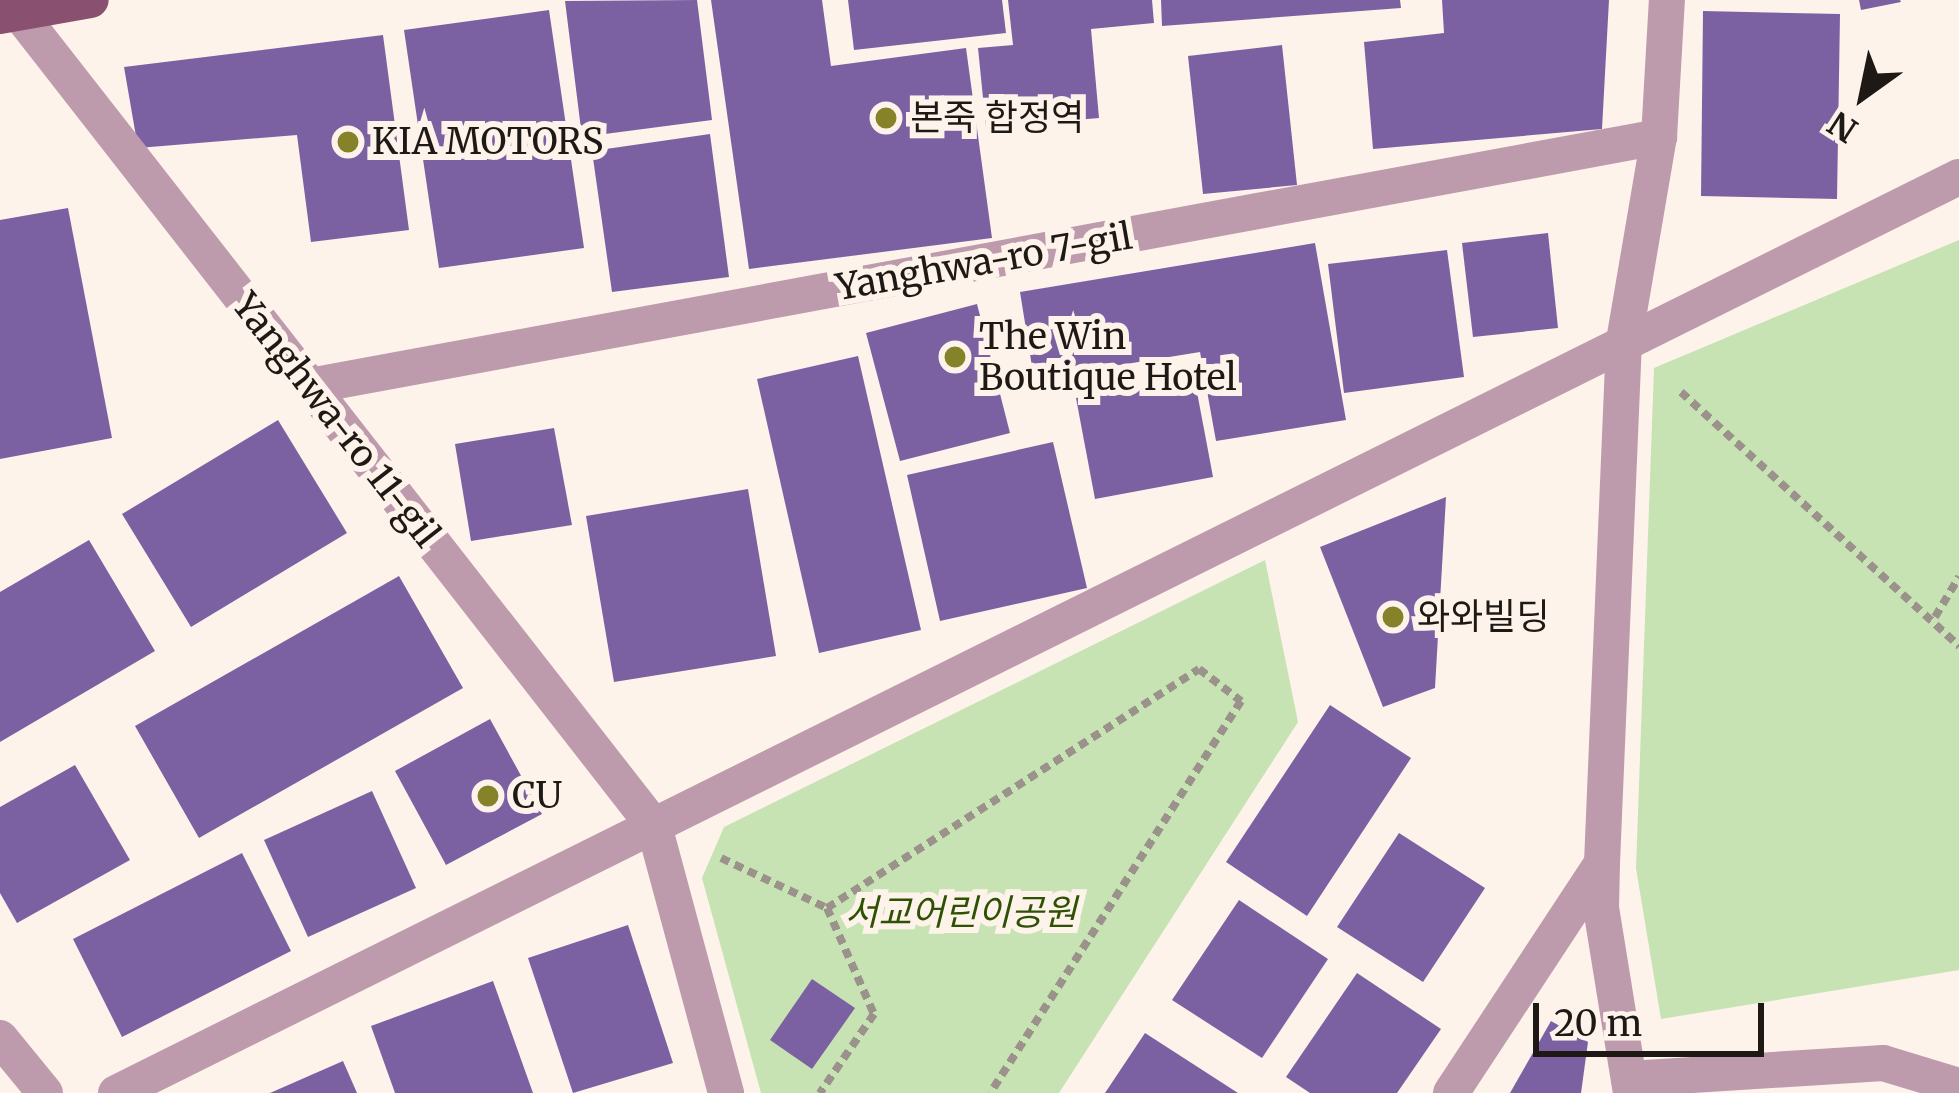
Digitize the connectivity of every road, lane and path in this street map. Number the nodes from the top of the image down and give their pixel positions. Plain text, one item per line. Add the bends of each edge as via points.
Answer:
1 (92, 0) edge
2 (1667, 0) edge
3 (10, 14) edge
4 (1659, 137) junction
5 (1959, 177) edge
6 (1623, 354) junction
7 (310, 386) junction
8 (1959, 577) edge
9 (1935, 617) junction
10 (1959, 646) edge
11 (654, 826) junction
12 (712, 854) dead end
13 (1602, 863) junction
14 (827, 908) junction
15 (0, 1038) edge
16 (1630, 1086) edge
17 (1959, 1086) edge
18 (45, 1093) edge
19 (116, 1093) edge
20 (726, 1093) edge
21 (820, 1093) edge
22 (990, 1093) edge
23 (1451, 1093) edge

1 - 3 main road
2 - 4 street
3 - 7 street, Yanghwa-ro 11-gil
4 - 6 street
4 - 7 street, Yanghwa-ro 7-gil
5 - 6 street
6 - 9 path via 1654,368
6 - 11 street
6 - 13 street
7 - 11 street, Yanghwa-ro 11-gil
8 - 9 path
9 - 10 path
11 - 19 street
11 - 20 street, Yanghwa-ro 11-gil
12 - 14 path
13 - 16 street via 1601,907
13 - 23 street
14 - 21 path via 874,1014
14 - 22 path via 1199,669 1241,701
15 - 18 street
16 - 17 street via 1883,1063

